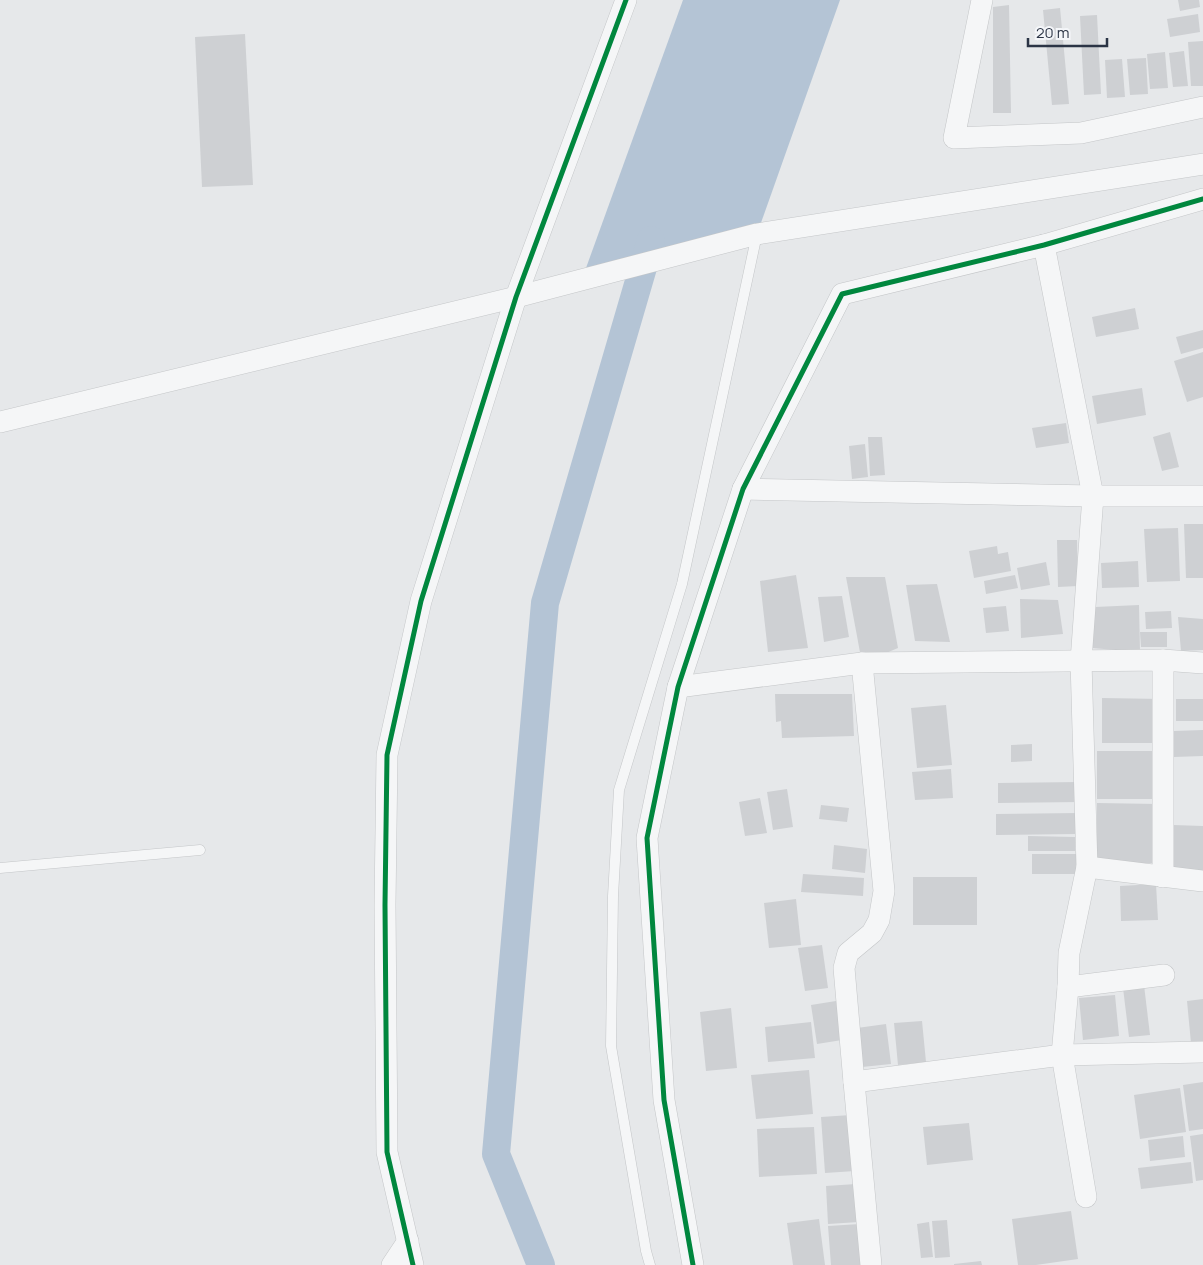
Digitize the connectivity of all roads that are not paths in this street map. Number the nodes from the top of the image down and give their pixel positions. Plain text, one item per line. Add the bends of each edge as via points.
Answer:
1 (626, 0) edge
2 (982, 0) edge
3 (1203, 107) edge
4 (1203, 164) edge
5 (1203, 199) edge
6 (757, 234) junction
7 (1044, 245) junction
8 (516, 297) junction
9 (0, 422) edge
10 (743, 489) junction
11 (1093, 496) junction
12 (1203, 496) edge
13 (1163, 660) junction
14 (1081, 661) junction
15 (862, 663) junction
16 (1203, 663) edge
17 (678, 687) junction
18 (200, 850) dead end
19 (1087, 867) junction
20 (0, 868) edge
21 (1163, 877) junction
22 (1203, 882) edge
23 (1164, 975) dead end
24 (1068, 987) junction
25 (1203, 1052) edge
26 (1062, 1055) junction
27 (854, 1082) junction
28 (1086, 1197) dead end
29 (408, 1241) junction
30 (392, 1265) edge
31 (413, 1265) edge
32 (650, 1265) edge
33 (693, 1265) edge
34 (871, 1265) edge

1 - 8 street
2 - 3 street via 954,138 1081,133
4 - 6 street
5 - 7 street
6 - 8 street
6 - 32 lane via 682,584 619,790 613,896 611,1046
7 - 10 street via 842,294
7 - 11 street
8 - 9 street
8 - 29 street via 421,602 387,755 387,1152
10 - 11 street
10 - 17 street
11 - 12 street
11 - 14 street
13 - 14 street
13 - 16 street
13 - 21 street
14 - 15 street
14 - 19 street
15 - 17 street
15 - 27 street via 884,891 879,920 872,933 848,953 844,968
17 - 33 street via 647,838 664,1100
18 - 20 lane
19 - 21 street
19 - 24 street via 1069,954
21 - 22 street
23 - 24 street
24 - 26 street
25 - 26 street
26 - 27 street
26 - 28 street
27 - 34 street
29 - 30 street
29 - 31 street

